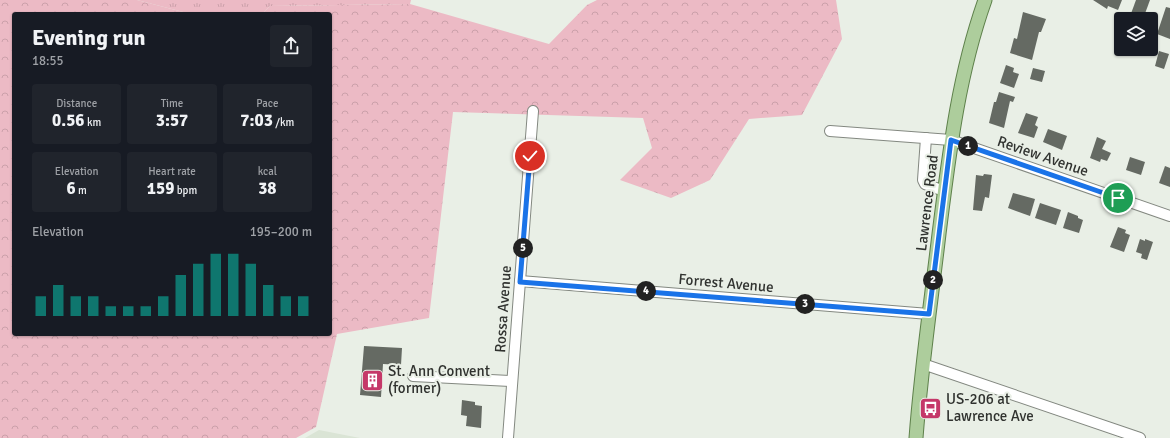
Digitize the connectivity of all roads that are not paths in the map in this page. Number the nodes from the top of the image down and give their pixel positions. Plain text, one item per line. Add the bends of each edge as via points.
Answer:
1 (984, 0) edge
2 (533, 111) dead end
3 (830, 131) dead end
4 (926, 138) junction
5 (951, 140) junction
6 (944, 191) junction
7 (1170, 216) edge
8 (520, 282) junction
9 (929, 314) junction
10 (923, 364) junction
11 (413, 376) dead end
12 (512, 381) junction
13 (508, 438) edge
14 (916, 438) edge
15 (1140, 438) edge

1 - 5 main road, Lawrence Road via 966,63
2 - 8 street, Rossa Avenue
3 - 4 street, Review Avenue
4 - 5 street, Review Avenue
4 - 6 street via 924,184
5 - 6 main road, Lawrence Road
5 - 7 street, Review Avenue
6 - 9 main road, Lawrence Road
8 - 9 street, Forrest Avenue
8 - 12 street, Rossa Avenue
9 - 10 main road, Lawrence Road
10 - 14 main road, Lawrence Road
10 - 15 street
11 - 12 street
12 - 13 street, Rossa Avenue

